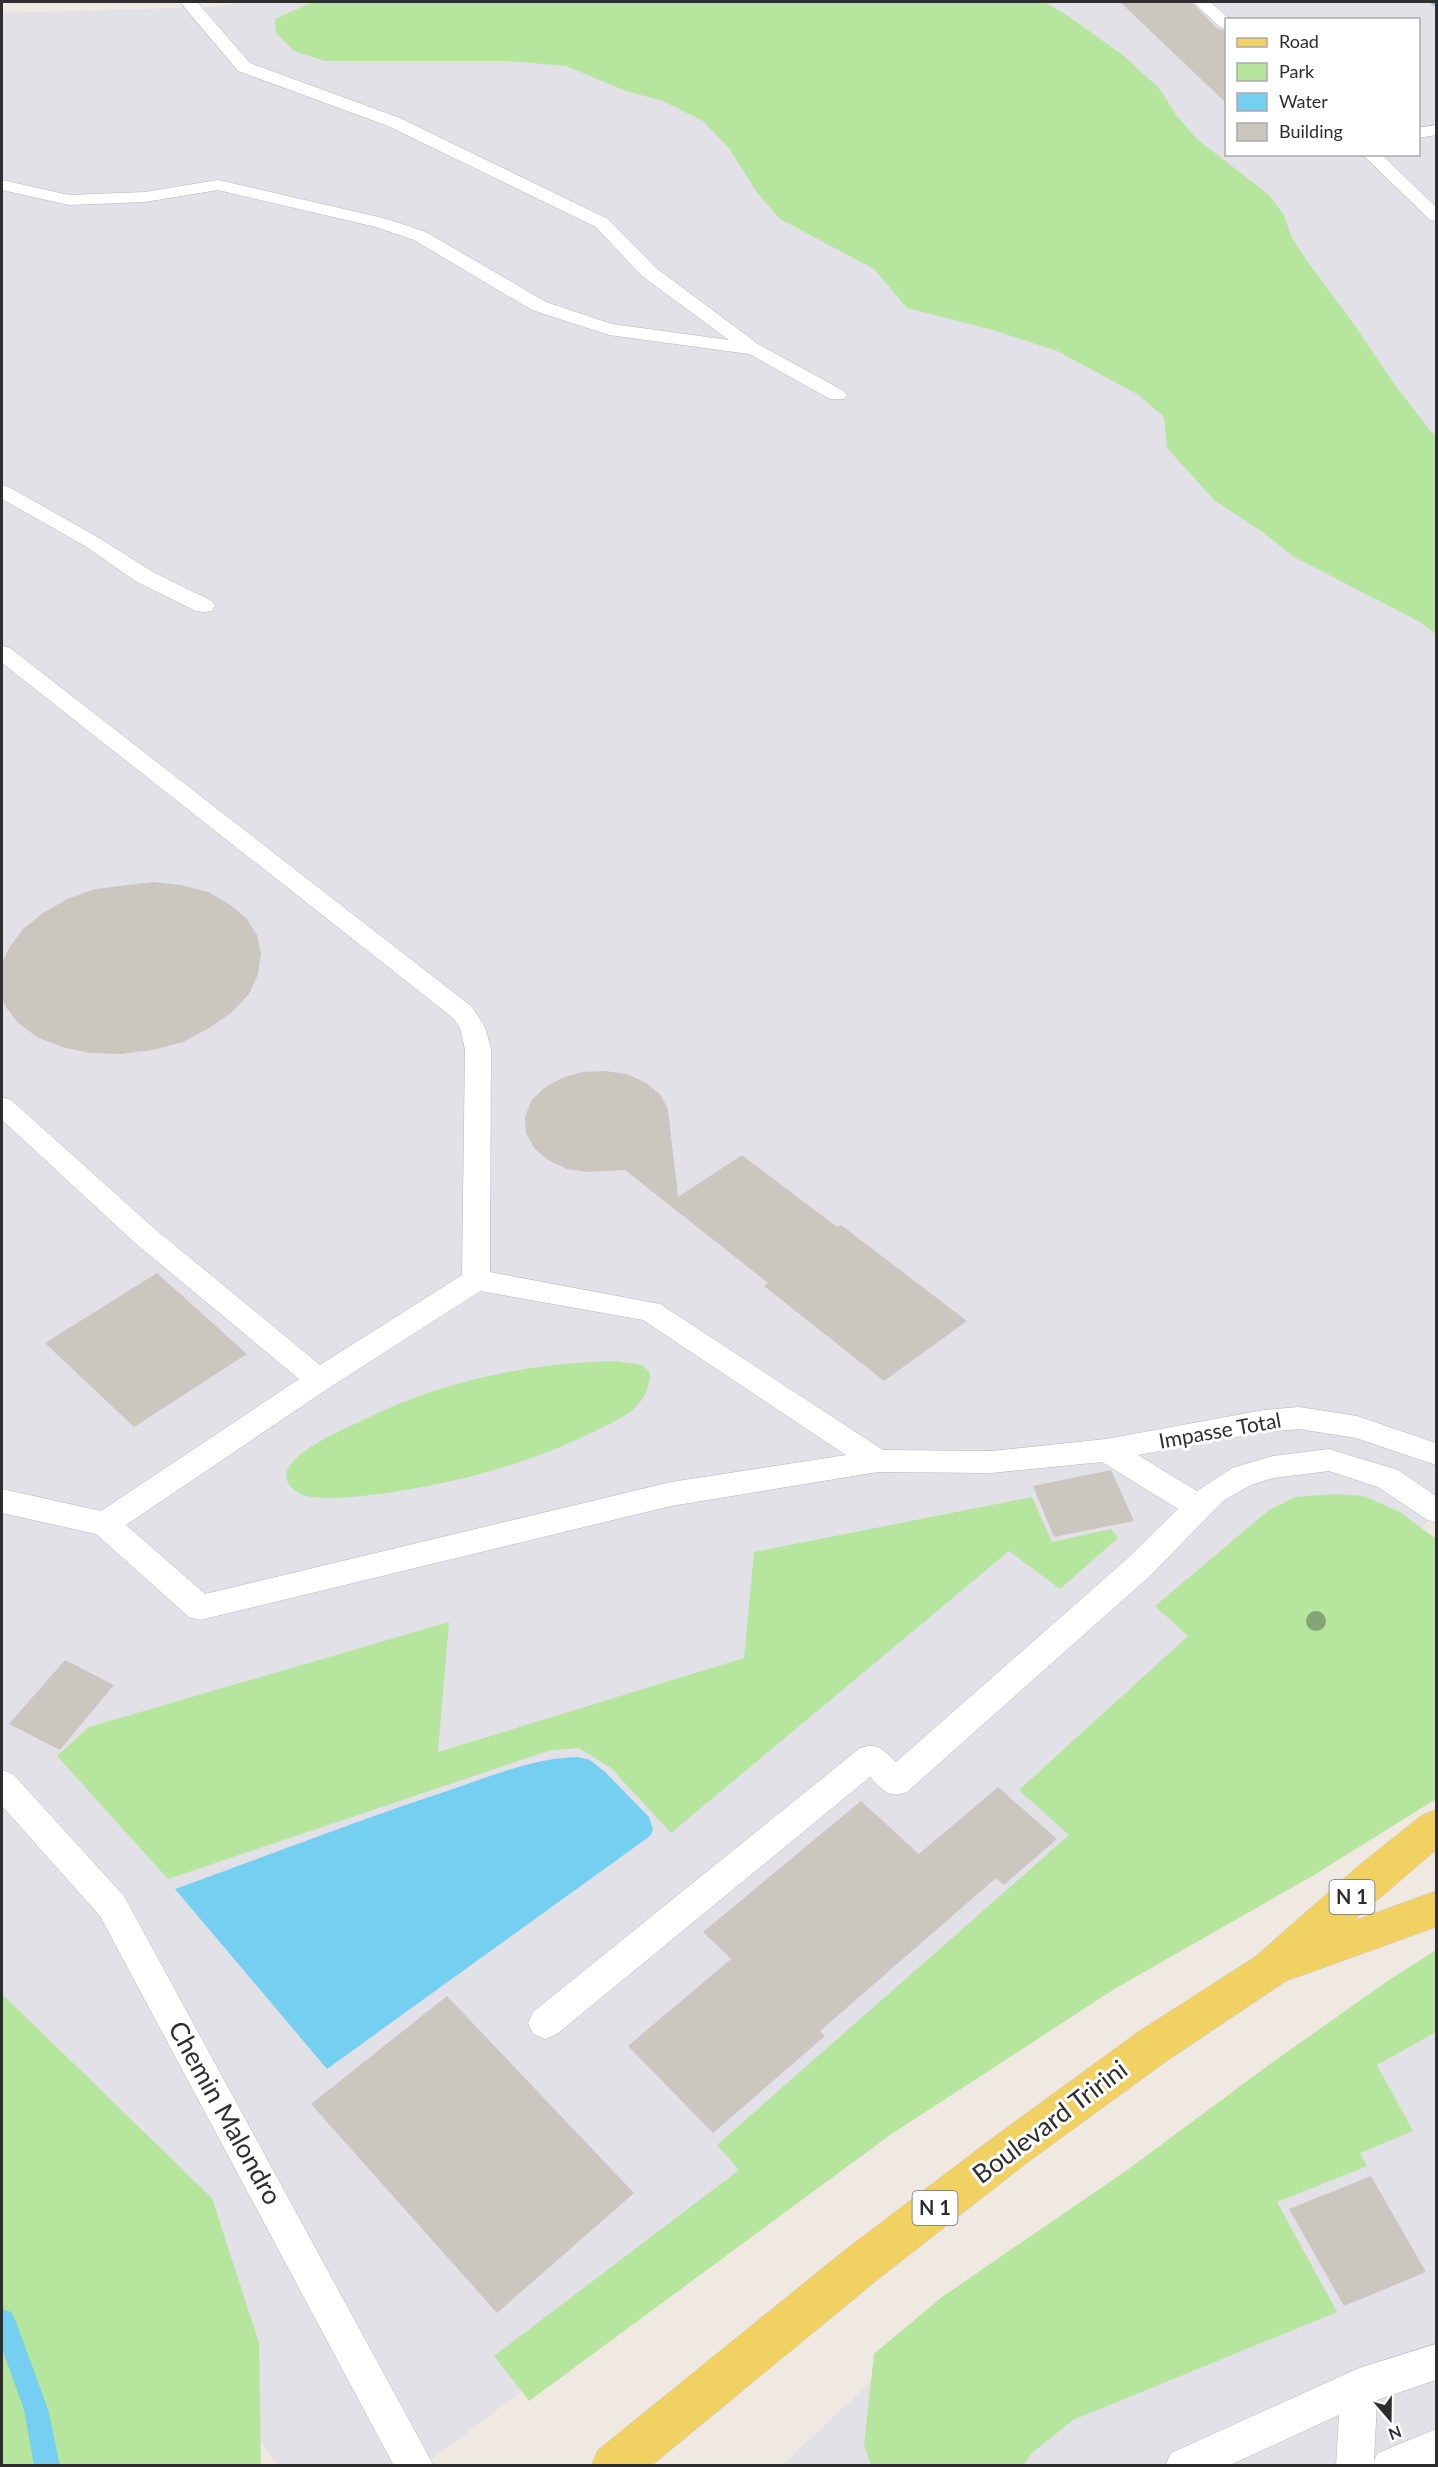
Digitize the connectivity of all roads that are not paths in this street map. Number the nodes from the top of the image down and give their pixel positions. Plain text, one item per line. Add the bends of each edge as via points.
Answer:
1 (188, 2) edge
2 (1201, 2) edge
3 (1225, 22) edge
4 (1437, 130) edge
5 (1420, 133) edge
6 (1372, 156) edge
7 (2, 185) edge
8 (1437, 216) edge
9 (754, 349) junction
10 (837, 395) dead end
11 (2, 491) edge
12 (204, 606) dead end
13 (2, 653) edge
14 (2, 1106) edge
15 (476, 1280) junction
16 (319, 1380) junction
17 (1106, 1450) junction
18 (1437, 1454) edge
19 (878, 1461) junction
20 (1206, 1500) junction
21 (2, 1501) edge
22 (1437, 1511) edge
23 (105, 1524) junction
24 (2, 1784) edge
25 (1437, 1827) edge
26 (1437, 1909) edge
27 (1269, 1970) junction
28 (545, 2023) dead end
29 (1437, 2362) edge
30 (1359, 2387) junction
31 (1437, 2448) edge
32 (415, 2466) edge
33 (614, 2466) edge
34 (1184, 2466) edge
35 (1354, 2466) edge
36 (1391, 2466) edge

1 - 9 lane via 210,22 244,67 394,122 602,223 649,272
2 - 3 lane
4 - 5 lane
6 - 8 lane
7 - 9 lane via 69,200 144,197 218,185 381,222 420,236 539,306 609,329
9 - 10 lane
11 - 12 lane via 145,577
13 - 15 lane via 462,1012 472,1027 478,1049
14 - 16 lane via 145,1236
15 - 16 lane
15 - 19 lane via 650,1311
16 - 23 lane
17 - 18 lane, Impasse Total via 1299,1418 1357,1427
17 - 19 lane, Impasse Total via 991,1462
17 - 20 lane
19 - 23 lane, Impasse Total via 671,1494 200,1608
20 - 22 lane via 1242,1476 1273,1467 1329,1460 1388,1478
20 - 28 lane via 1140,1566 896,1782 872,1758
21 - 23 lane
24 - 32 lane, Chemin Malondro via 112,1906
25 - 27 main road, Boulevard Tririni / N 1
26 - 27 main road, Boulevard Tririni / N 1
27 - 33 main road, Boulevard Tririni / N 1 via 1153,2046 1004,2155 861,2265
29 - 30 lane
30 - 34 lane
30 - 35 lane
31 - 36 lane

